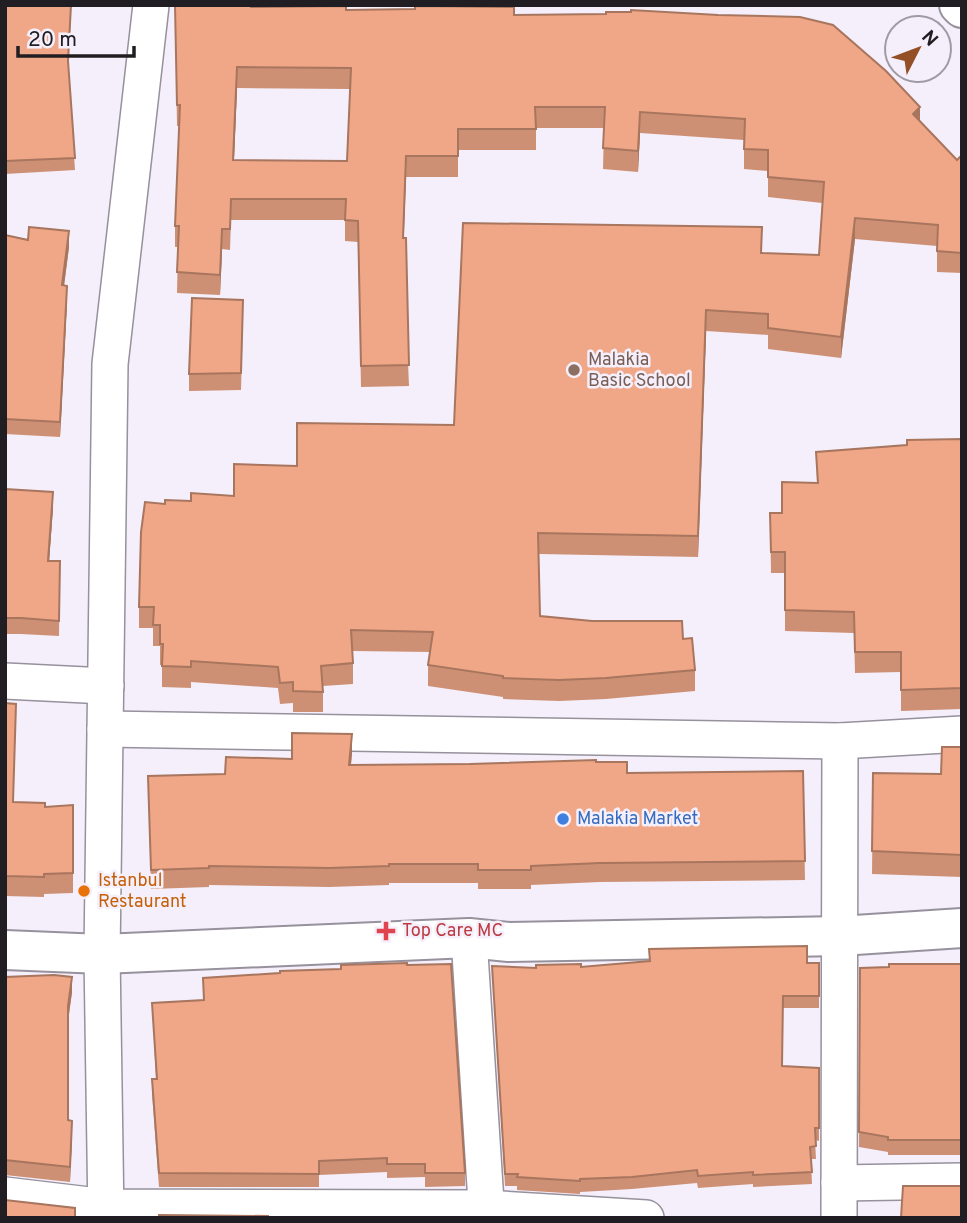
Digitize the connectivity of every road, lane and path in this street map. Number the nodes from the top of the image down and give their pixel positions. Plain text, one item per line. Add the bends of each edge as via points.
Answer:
1 (151, 5) edge
2 (5, 681) edge
3 (106, 687) junction
4 (105, 729) junction
5 (962, 734) edge
6 (840, 741) junction
7 (962, 928) edge
8 (840, 936) junction
9 (469, 938) junction
10 (5, 950) edge
11 (102, 954) junction
12 (962, 1181) edge
13 (839, 1182) junction
14 (5, 1195) edge
15 (106, 1212) edge
16 (486, 1213) edge
17 (646, 1218) edge
18 (839, 1218) edge

1 - 3 street via 110,364
2 - 3 street
3 - 4 street
4 - 6 street
4 - 11 street
5 - 6 street
6 - 8 street
7 - 8 street
8 - 9 street via 509,942
8 - 13 street
9 - 11 street
9 - 16 street
10 - 11 street
11 - 15 street
12 - 13 street
13 - 18 street
14 - 15 street
15 - 16 street
16 - 17 street

